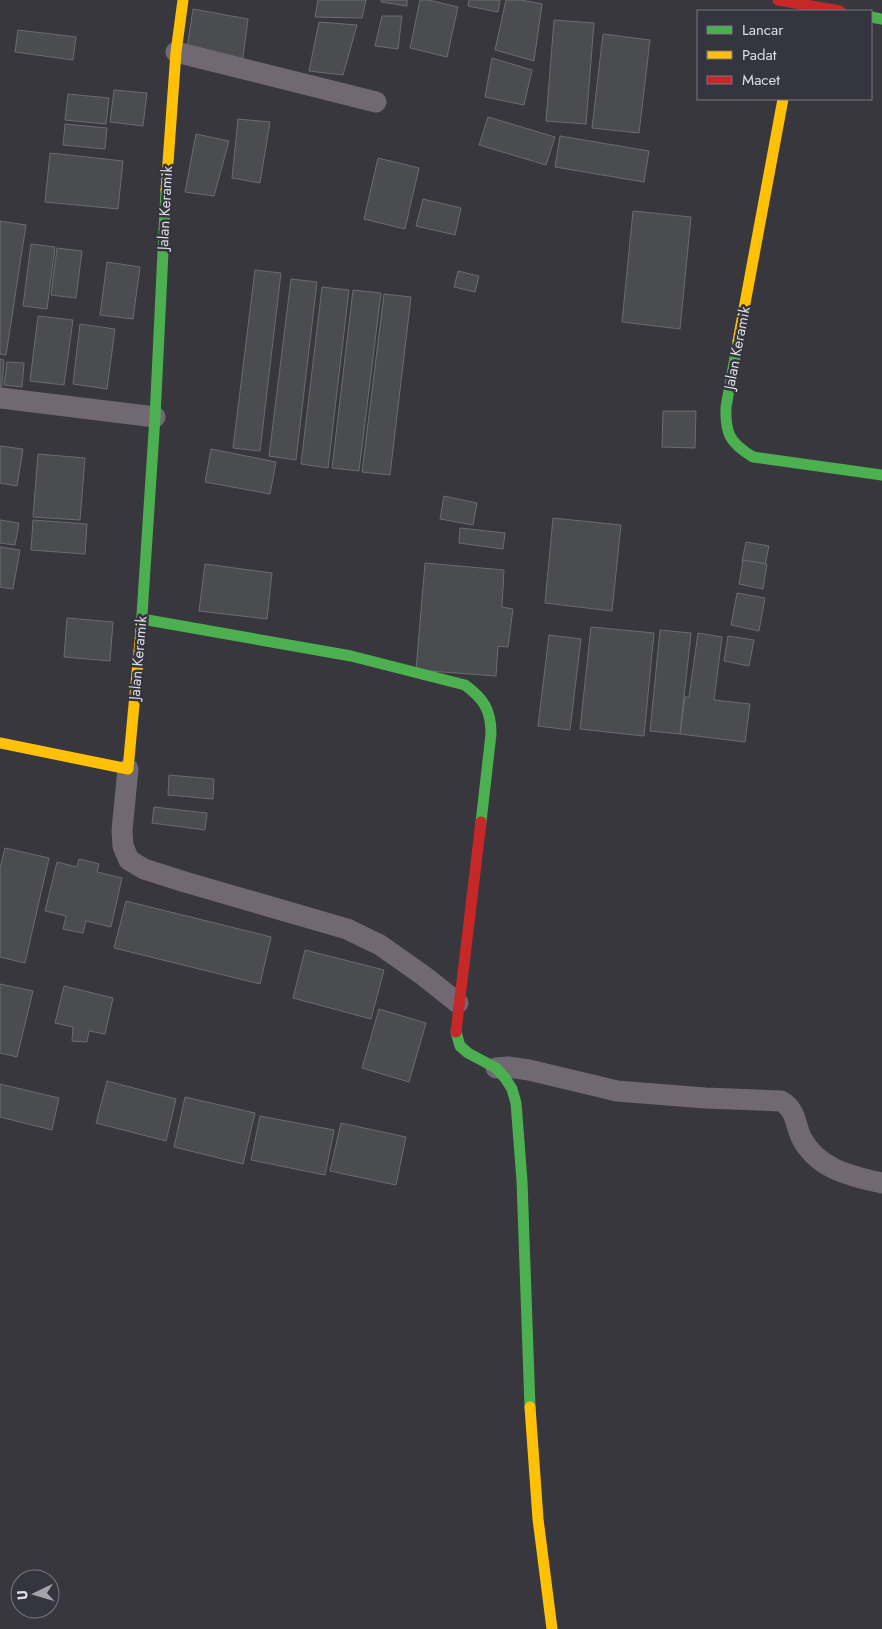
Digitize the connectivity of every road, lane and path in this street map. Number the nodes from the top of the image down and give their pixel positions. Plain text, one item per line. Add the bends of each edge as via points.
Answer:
1 (183, 0) edge
2 (790, 5) edge
3 (832, 10) edge
4 (176, 52) junction
5 (783, 100) edge
6 (376, 102) dead end
7 (0, 398) edge
8 (154, 418) junction
9 (882, 475) edge
10 (142, 618) junction
11 (0, 743) edge
12 (128, 768) junction
13 (458, 1003) junction
14 (496, 1068) junction
15 (882, 1183) edge
16 (552, 1629) edge

1 - 4 street, Jalan Keramik
2 - 3 street
4 - 6 street
4 - 8 street, Jalan Keramik
5 - 9 street, Jalan Keramik via 725,424 729,437 738,448 753,457
7 - 8 street
8 - 10 street, Jalan Keramik
10 - 12 street, Jalan Keramik
10 - 13 street via 351,656 438,677 465,685 487,706 491,734
11 - 12 street
12 - 13 street via 122,846 129,860 144,869 347,929 380,945
13 - 14 street via 456,1026 460,1046
14 - 15 street via 528,1070 617,1091 781,1101 793,1111 806,1145 825,1165 849,1176
14 - 16 street via 512,1089 519,1132 538,1520

